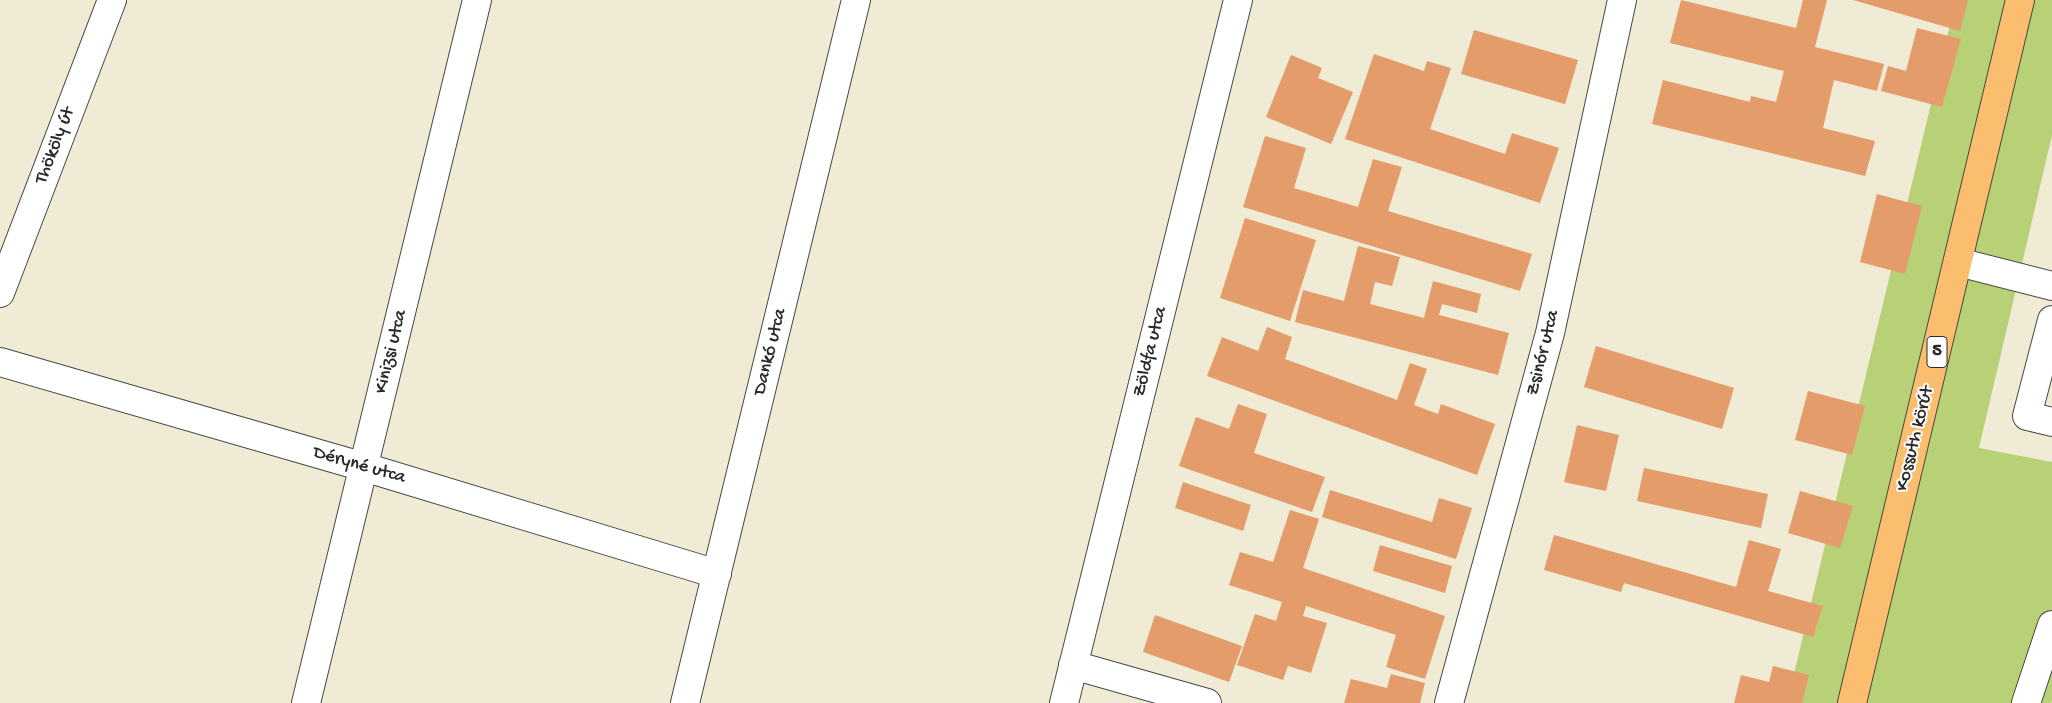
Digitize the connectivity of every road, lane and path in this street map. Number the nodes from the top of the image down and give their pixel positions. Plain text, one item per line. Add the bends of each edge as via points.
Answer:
1 (112, 0) edge
2 (477, 0) edge
3 (856, 0) edge
4 (1238, 0) edge
5 (1622, 0) edge
6 (2020, 0) edge
7 (1958, 262) junction
8 (2052, 286) edge
9 (0, 293) edge
10 (2052, 320) edge
11 (0, 362) edge
12 (2052, 422) edge
13 (364, 467) junction
14 (717, 574) junction
15 (2052, 625) edge
16 (1073, 665) junction
17 (306, 703) edge
18 (685, 703) edge
19 (1064, 703) edge
20 (1207, 703) edge
21 (1449, 703) edge
22 (1852, 703) edge
23 (2026, 703) edge

1 - 9 street, Thököly út
2 - 13 street, Kinizsi utca
3 - 14 street, Dankó utca
4 - 16 street, Zöldfa utca
5 - 21 street, Zsinór utca via 1550,333
6 - 7 main road, Kossuth körút / 5
7 - 8 street
7 - 22 main road, Kossuth körút / 5
10 - 12 street via 2027,416
11 - 13 street, Déryné utca
13 - 14 street, Déryné utca
13 - 17 street, Kinizsi utca
14 - 18 street, Dankó utca
15 - 23 street
16 - 19 street, Zöldfa utca
16 - 20 street

